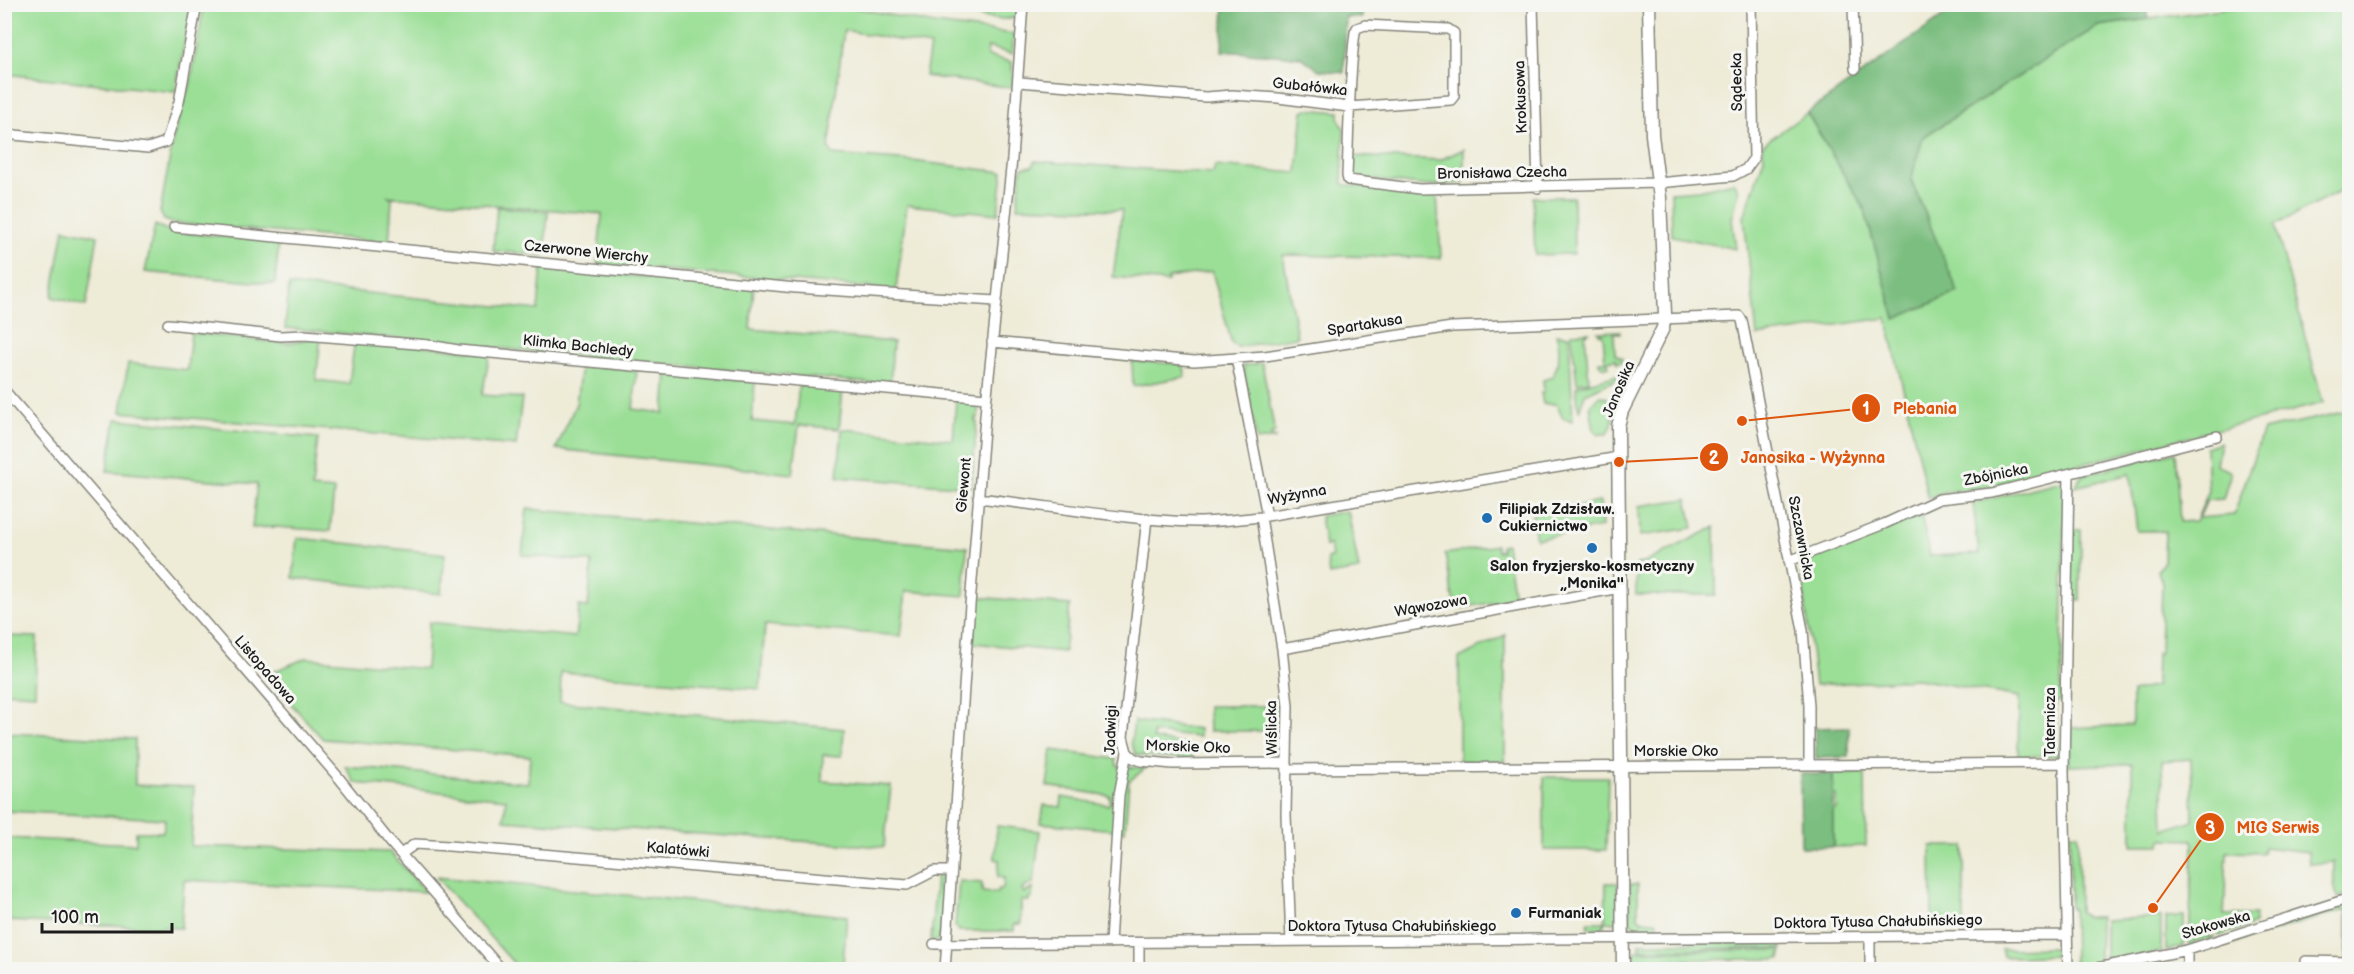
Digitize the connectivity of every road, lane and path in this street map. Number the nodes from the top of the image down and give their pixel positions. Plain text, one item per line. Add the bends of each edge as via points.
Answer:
1 (197, 4) edge
2 (1023, 4) edge
3 (1533, 4) edge
4 (1649, 4) edge
5 (1750, 4) edge
6 (1853, 4) edge
7 (1855, 69) dead end
8 (1019, 82) junction
9 (1349, 107) junction
10 (4, 134) edge
11 (1754, 158) joint
12 (1658, 183) junction
13 (1538, 188) junction
14 (174, 227) dead end
15 (996, 301) junction
16 (1665, 320) junction
17 (1742, 320) joint
18 (168, 324) dead end
19 (992, 342) junction
20 (1236, 358) junction
21 (4, 390) edge
22 (986, 398) junction
23 (2217, 436) dead end
24 (1619, 457) junction
25 (2069, 474) junction
26 (978, 498) junction
27 (1264, 516) junction
28 (1148, 518) junction
29 (1789, 561) junction
30 (1620, 588) junction
31 (1282, 649) junction
32 (1127, 752) junction
33 (2064, 763) junction
34 (1809, 765) junction
35 (1288, 766) junction
36 (1621, 767) junction
37 (401, 854) junction
38 (952, 871) junction
39 (2349, 898) edge
40 (2067, 935) junction
41 (1870, 937) junction
42 (1622, 940) junction
43 (1291, 941) junction
44 (947, 943) junction
45 (1110, 943) junction
46 (1139, 943) junction
47 (934, 944) dead end
48 (2187, 950) junction
49 (2349, 962) edge
50 (502, 969) edge
51 (945, 969) edge
52 (1139, 969) edge
53 (1623, 969) edge
54 (1870, 969) edge
55 (2067, 969) edge
56 (2087, 969) edge
57 (2187, 969) edge
58 (2306, 969) edge

1 - 10 street via 179,102 166,142 148,148
2 - 8 street, Giewont
3 - 13 street, Krokusowa
4 - 12 street, Janosika via 1651,127
5 - 11 street, Sądecka
6 - 7 street
8 - 9 street, Gubałówka via 1206,97 1278,98
8 - 15 street, Giewont
9 - 9 street, Gubałówka via 1350,68 1358,28 1377,25 1452,31 1453,99
9 - 13 street, Bronisława Czecha via 1348,180 1419,189
11 - 12 street, Bronisława Czecha via 1746,170 1733,176
12 - 13 street, Bronisława Czecha
12 - 16 street, Janosika
14 - 15 street, Czerwone Wierchy via 796,288
15 - 19 street, Giewont
16 - 17 street, Spartakusa via 1734,315
16 - 20 street, Spartakusa via 1452,327
16 - 24 street, Janosika via 1622,411 1618,426
17 - 29 street, Szczawnicka
18 - 22 street, Klimka Bachledy
19 - 20 street, Spartakusa via 1194,361
19 - 22 street, Giewont
20 - 27 street, Wiślicka
21 - 37 street, Listopadowa
22 - 26 street, Giewont
23 - 25 street, Zbójnicka
24 - 27 street, Wyżynna
24 - 30 street, Janosika
25 - 29 street, Zbójnicka via 1979,496 1939,499
25 - 33 street, Taternicza
26 - 28 street, Wyżynna
26 - 38 street, Giewont
27 - 28 street, Wyżynna via 1198,522
27 - 31 street, Wiślicka
28 - 32 street, Jadwigi via 1123,737
29 - 34 street, Szczawnicka via 1806,664
30 - 31 street, Wąwozowa
30 - 36 street, Janosika
31 - 35 street, Wiślicka via 1288,706
32 - 35 street, Morskie Oko via 1141,761 1173,764
32 - 45 street, Jadwigi via 1119,795
33 - 34 street, Morskie Oko
33 - 40 street, Taternicza
34 - 36 street, Morskie Oko
35 - 36 street, Morskie Oko
35 - 43 street, Wiślicka
36 - 42 street, Janosika
37 - 38 street, Kalatówki via 415,844 438,845 907,885 934,871
37 - 50 street, Listopadowa
38 - 44 street, Giewont
39 - 48 street, Stokowska
40 - 41 street, Doktora Tytusa Chałubińskiego
40 - 55 street, Taternicza
41 - 42 street, Doktora Tytusa Chałubińskiego
41 - 54 street
42 - 43 street, Doktora Tytusa Chałubińskiego
42 - 53 street, Janosika
43 - 46 street, Doktora Tytusa Chałubińskiego
44 - 45 street, Doktora Tytusa Chałubińskiego
44 - 47 street, Doktora Tytusa Chałubińskiego
44 - 51 street, Giewont
45 - 46 street, Doktora Tytusa Chałubińskiego
46 - 52 street
48 - 56 street, Stokowska
48 - 57 street
49 - 58 street via 2306,961

